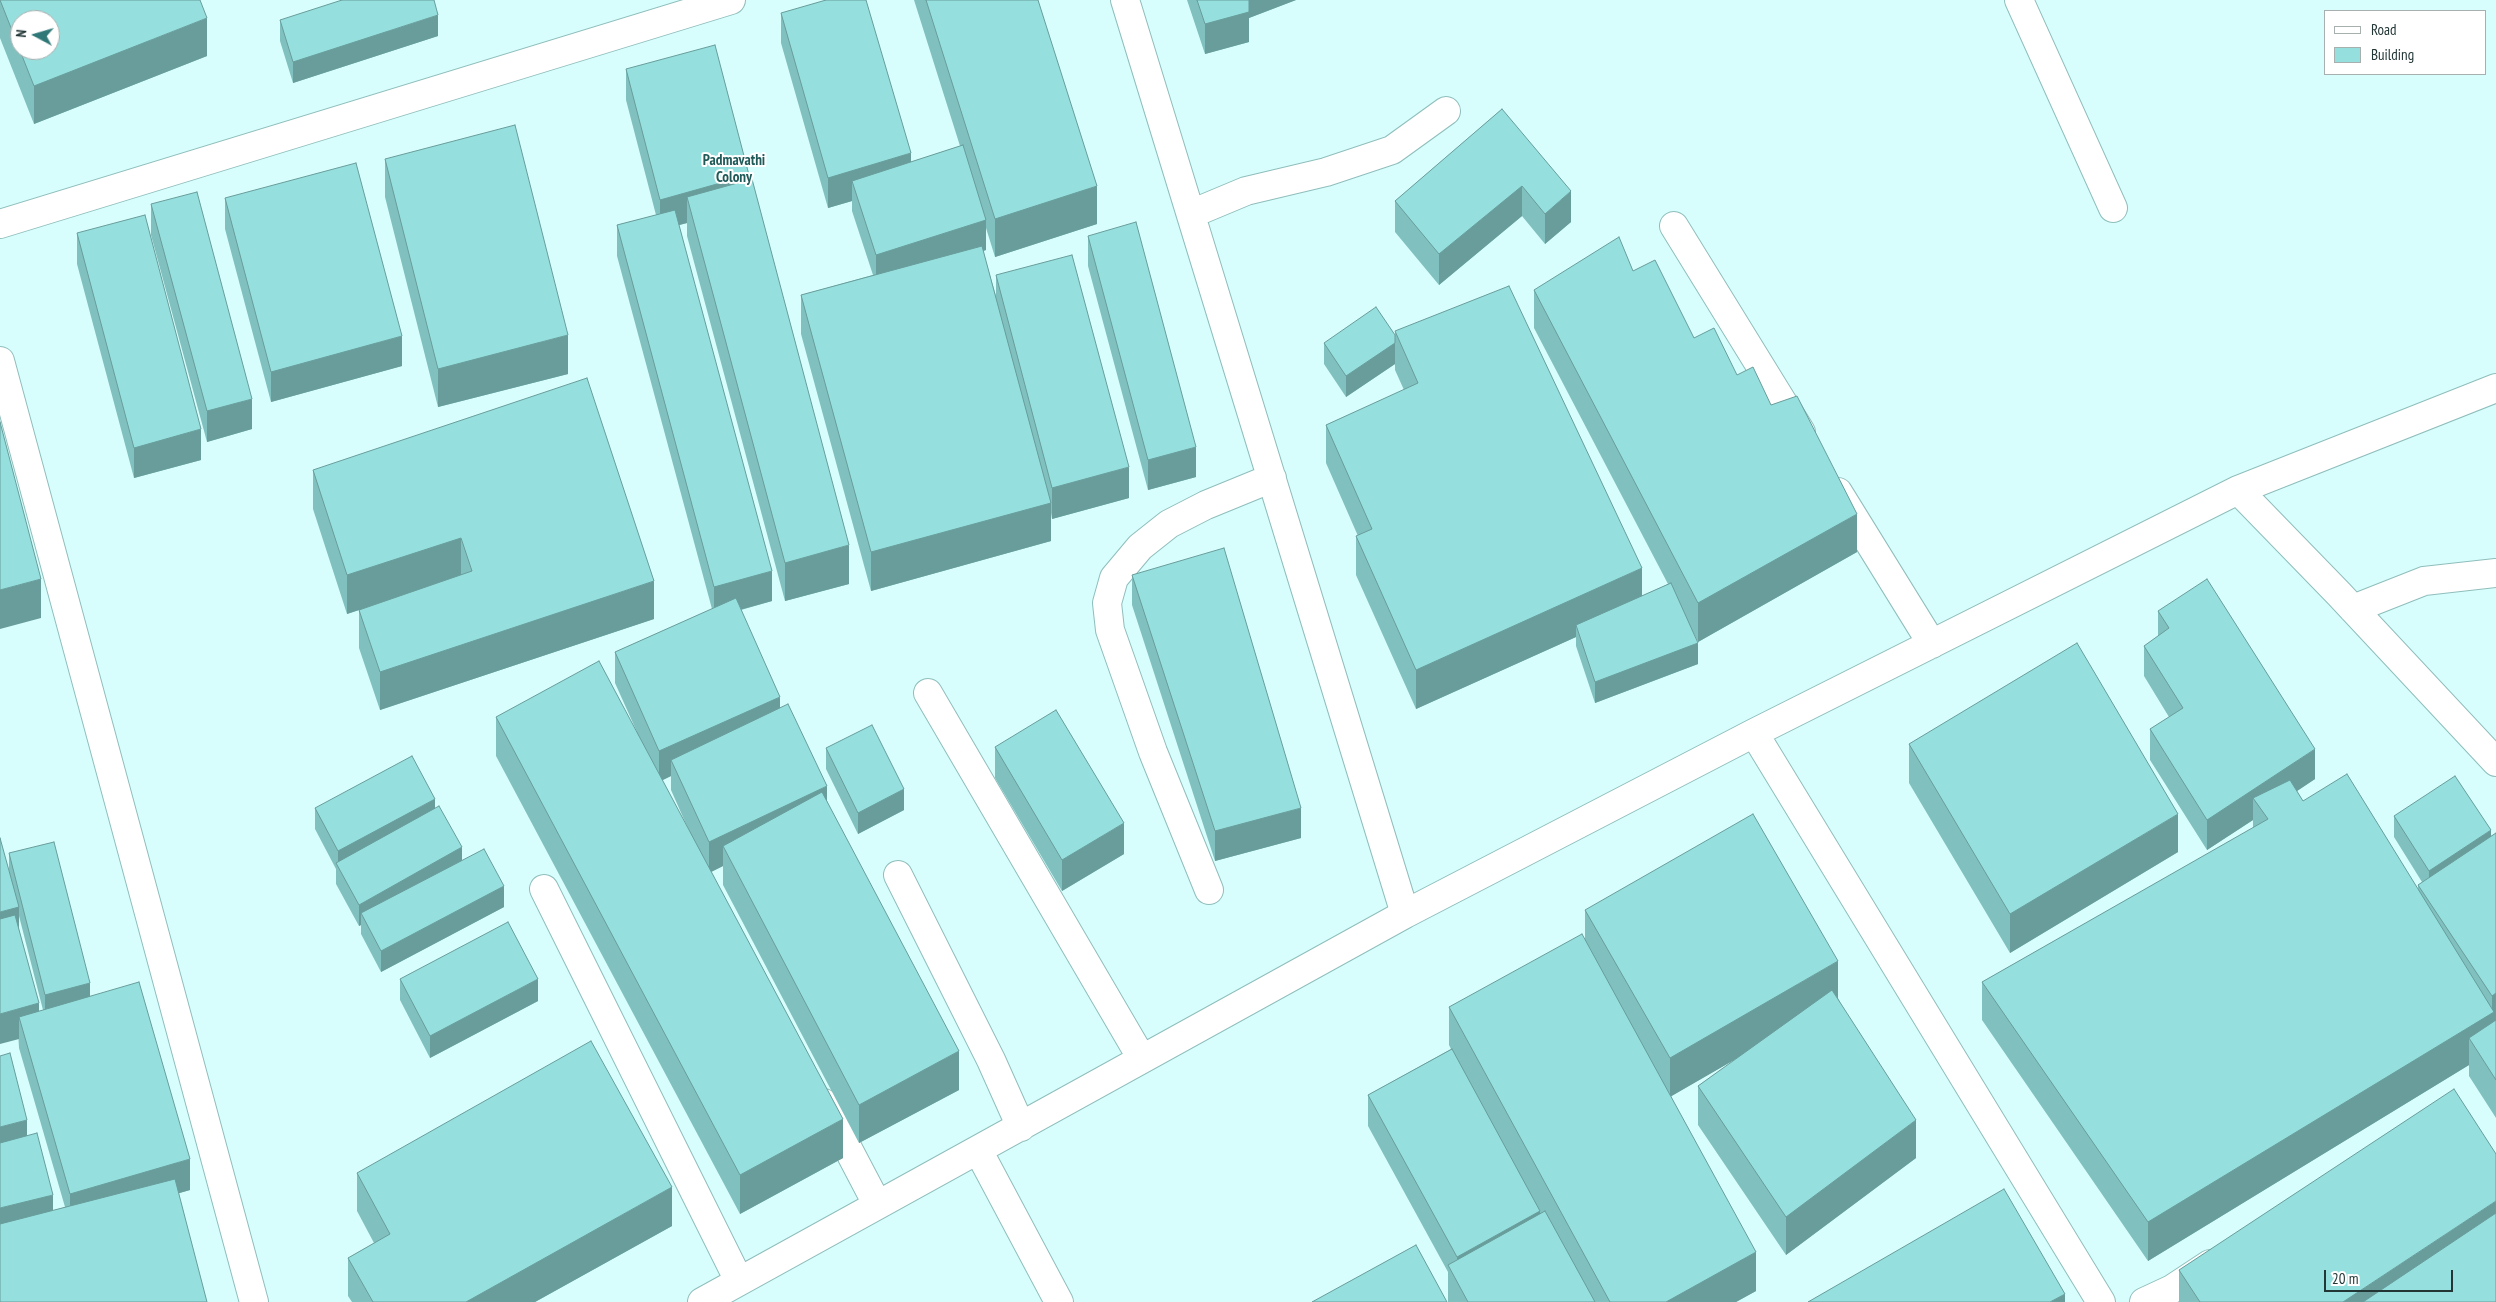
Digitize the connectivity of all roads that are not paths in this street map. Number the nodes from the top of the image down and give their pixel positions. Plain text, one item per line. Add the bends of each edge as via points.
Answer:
1 (731, 0) edge
2 (1125, 0) edge
3 (2019, 0) edge
4 (1446, 111) dead end
5 (2113, 208) dead end
6 (1191, 214) junction
7 (0, 224) edge
8 (1674, 226) dead end
9 (0, 361) edge
10 (2496, 388) edge
11 (1272, 478) junction
12 (2238, 490) junction
13 (2496, 573) edge
14 (2353, 608) junction
15 (1932, 644) junction
16 (928, 694) dead end
17 (1754, 733) junction
18 (2496, 762) edge
19 (898, 875) dead end
20 (544, 889) dead end
21 (1209, 890) dead end
22 (1405, 914) junction
23 (1142, 1059) junction
24 (810, 1078) edge
25 (1021, 1127) junction
26 (978, 1150) junction
27 (877, 1204) junction
28 (2230, 1251) edge
29 (739, 1281) junction
30 (254, 1302) edge
31 (702, 1302) edge
32 (1059, 1302) edge
33 (2101, 1302) edge
34 (2144, 1302) edge

1 - 7 street
2 - 6 street
3 - 5 street
4 - 6 street via 1392,150 1326,172 1246,191
6 - 11 street
8 - 15 street
9 - 30 street
10 - 12 street
11 - 21 street via 1206,504 1169,524 1140,547 1114,578 1107,603 1110,630 1153,752
11 - 22 street
12 - 14 street
12 - 15 street
13 - 14 street via 2424,582
14 - 18 street
15 - 17 street
16 - 23 street
17 - 22 street
17 - 33 street via 2014,1185
19 - 25 street
20 - 29 street
22 - 23 street
23 - 25 street
24 - 27 street
25 - 26 street
26 - 27 street
26 - 32 street
27 - 29 street
28 - 34 street via 2172,1289
29 - 31 street

